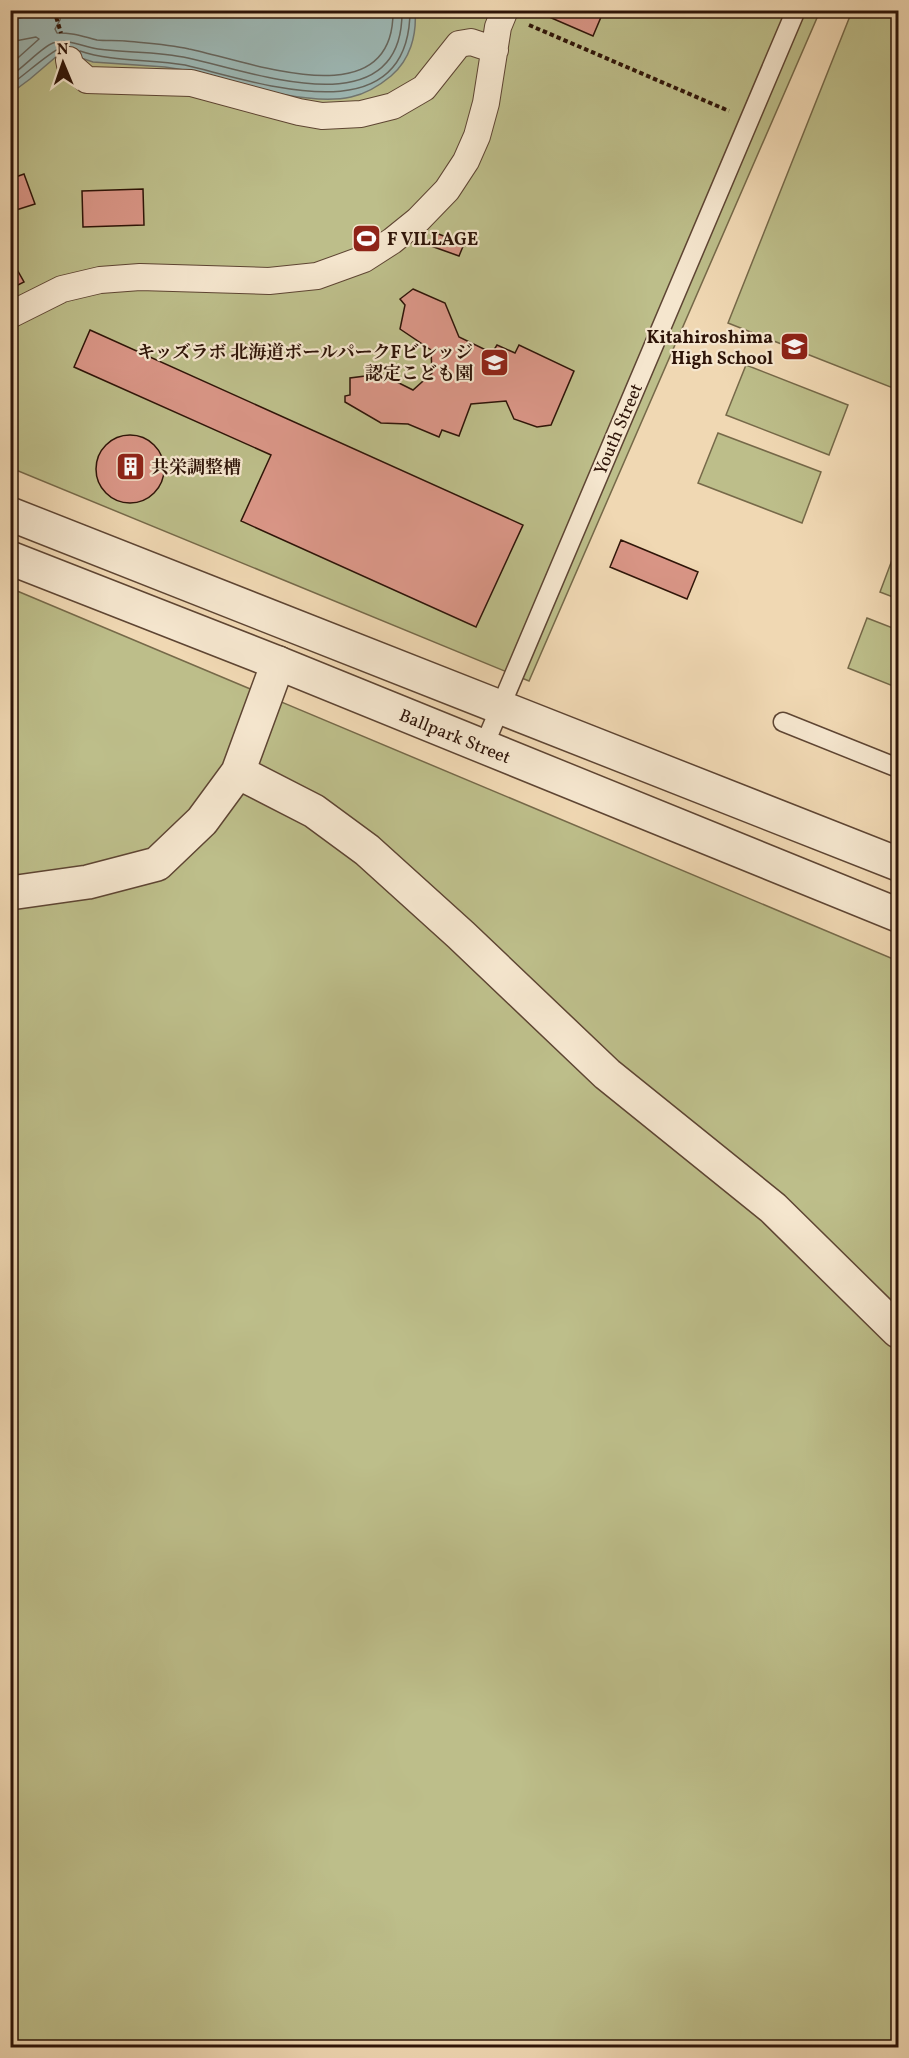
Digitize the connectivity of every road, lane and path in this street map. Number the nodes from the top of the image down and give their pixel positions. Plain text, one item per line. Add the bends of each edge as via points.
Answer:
1 (795, 10) edge
2 (504, 12) edge
3 (495, 50) junction
4 (69, 60) dead end
5 (736, 114) dead end
6 (10, 315) edge
7 (10, 514) edge
8 (10, 558) edge
9 (278, 663) junction
10 (500, 708) junction
11 (783, 722) dead end
12 (483, 748) junction
13 (898, 768) edge
14 (238, 772) junction
15 (898, 864) edge
16 (10, 893) edge
17 (898, 915) edge
18 (898, 1331) edge

1 - 10 lane, Youth Street
2 - 3 street
2 - 5 path
3 - 4 street via 471,42 459,44 424,88 393,106 361,114 322,116 191,82 87,80
3 - 6 street via 486,103 466,161 447,190 418,220 364,259 318,276 269,281 140,277 100,280 62,289
7 - 10 street
8 - 9 street, Ballpark Street
9 - 12 street, Ballpark Street
9 - 14 street
10 - 12 lane, Youth Street
10 - 15 street
11 - 13 lane
12 - 17 street, Ballpark Street
14 - 16 street via 202,821 157,864 88,882
14 - 18 street via 314,811 367,850 607,1074 773,1209

